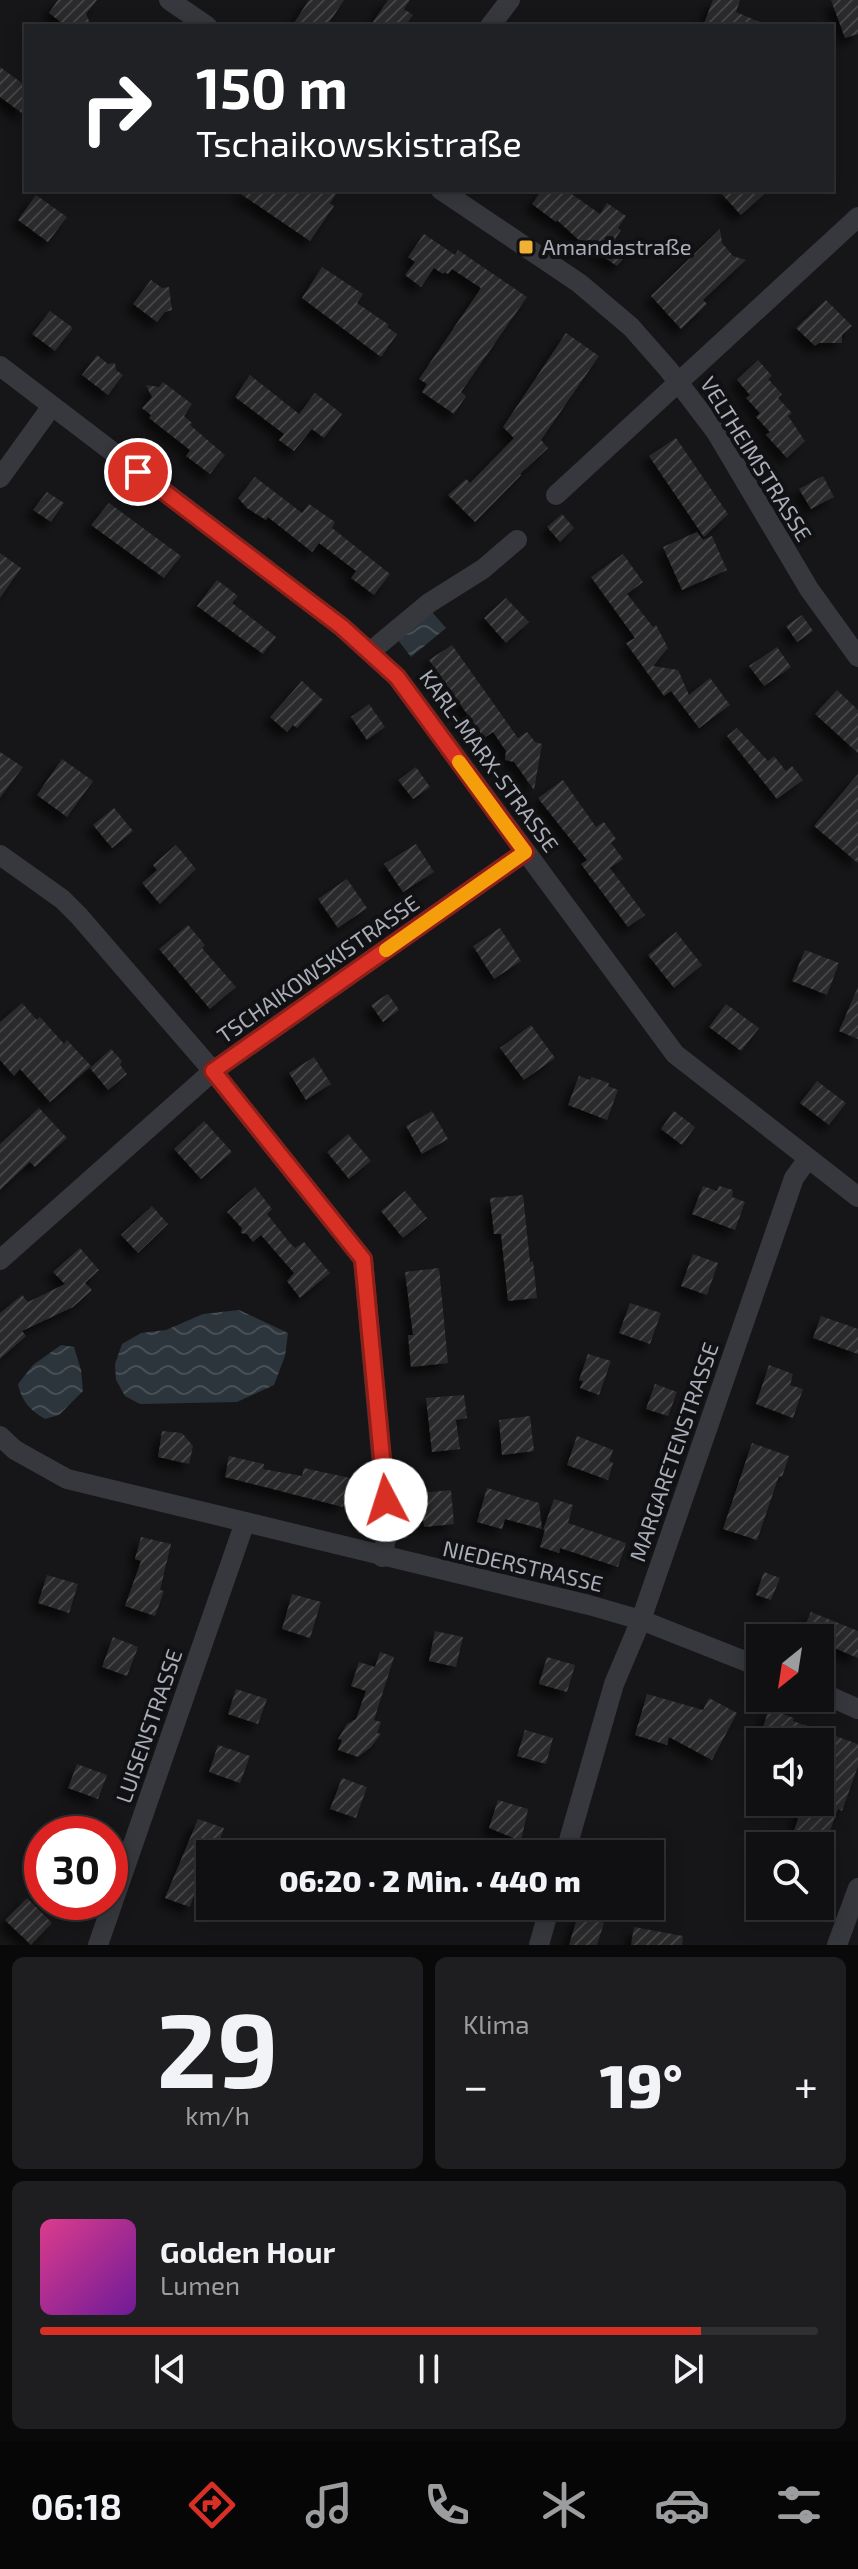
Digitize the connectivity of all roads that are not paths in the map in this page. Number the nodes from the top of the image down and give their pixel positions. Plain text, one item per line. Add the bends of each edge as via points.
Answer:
1 (169, 0) edge
2 (510, 0) edge
3 (204, 24) edge
4 (492, 24) edge
5 (444, 192) edge
6 (858, 217) edge
7 (0, 366) edge
8 (679, 381) junction
9 (52, 406) junction
10 (0, 478) edge
11 (556, 495) dead end
12 (517, 540) dead end
13 (370, 652) junction
14 (858, 657) edge
15 (525, 852) junction
16 (0, 855) edge
17 (213, 1071) junction
18 (807, 1160) junction
19 (858, 1197) edge
20 (0, 1260) edge
21 (0, 1436) edge
22 (245, 1522) junction
23 (382, 1557) junction
24 (641, 1620) junction
25 (746, 1661) edge
26 (834, 1698) edge
27 (858, 1709) edge
28 (569, 1840) edge
29 (858, 1888) edge
30 (546, 1920) edge
31 (98, 1945) edge
32 (539, 1945) edge
33 (837, 1945) edge

1 - 3 street
2 - 4 street
5 - 8 street, VELTHEIMSTRASSE via 579,283 631,327
6 - 8 street
7 - 9 street, KARL-MARX-STRASSE
8 - 11 street
8 - 14 street, VELTHEIMSTRASSE via 716,432 809,589
9 - 10 street
9 - 13 street, KARL-MARX-STRASSE
12 - 13 street
13 - 15 street, KARL-MARX-STRASSE via 397,677
15 - 17 street, TSCHAIKOWSKISTRASSE
15 - 18 street, KARL-MARX-STRASSE via 675,1054
16 - 17 street via 79,916
17 - 20 street, TSCHAIKOWSKISTRASSE
17 - 23 street via 363,1259 388,1530
18 - 19 street, KARL-MARX-STRASSE
18 - 24 street, MARGARETENSTRASSE via 794,1178
21 - 22 street, NIEDERSTRASSE via 67,1479
22 - 23 street, NIEDERSTRASSE
22 - 31 street, LUISENSTRASSE
23 - 24 street, NIEDERSTRASSE
24 - 25 street, NIEDERSTRASSE
24 - 28 street, MARGARETENSTRASSE via 614,1684
26 - 27 street
29 - 33 street
30 - 32 street

